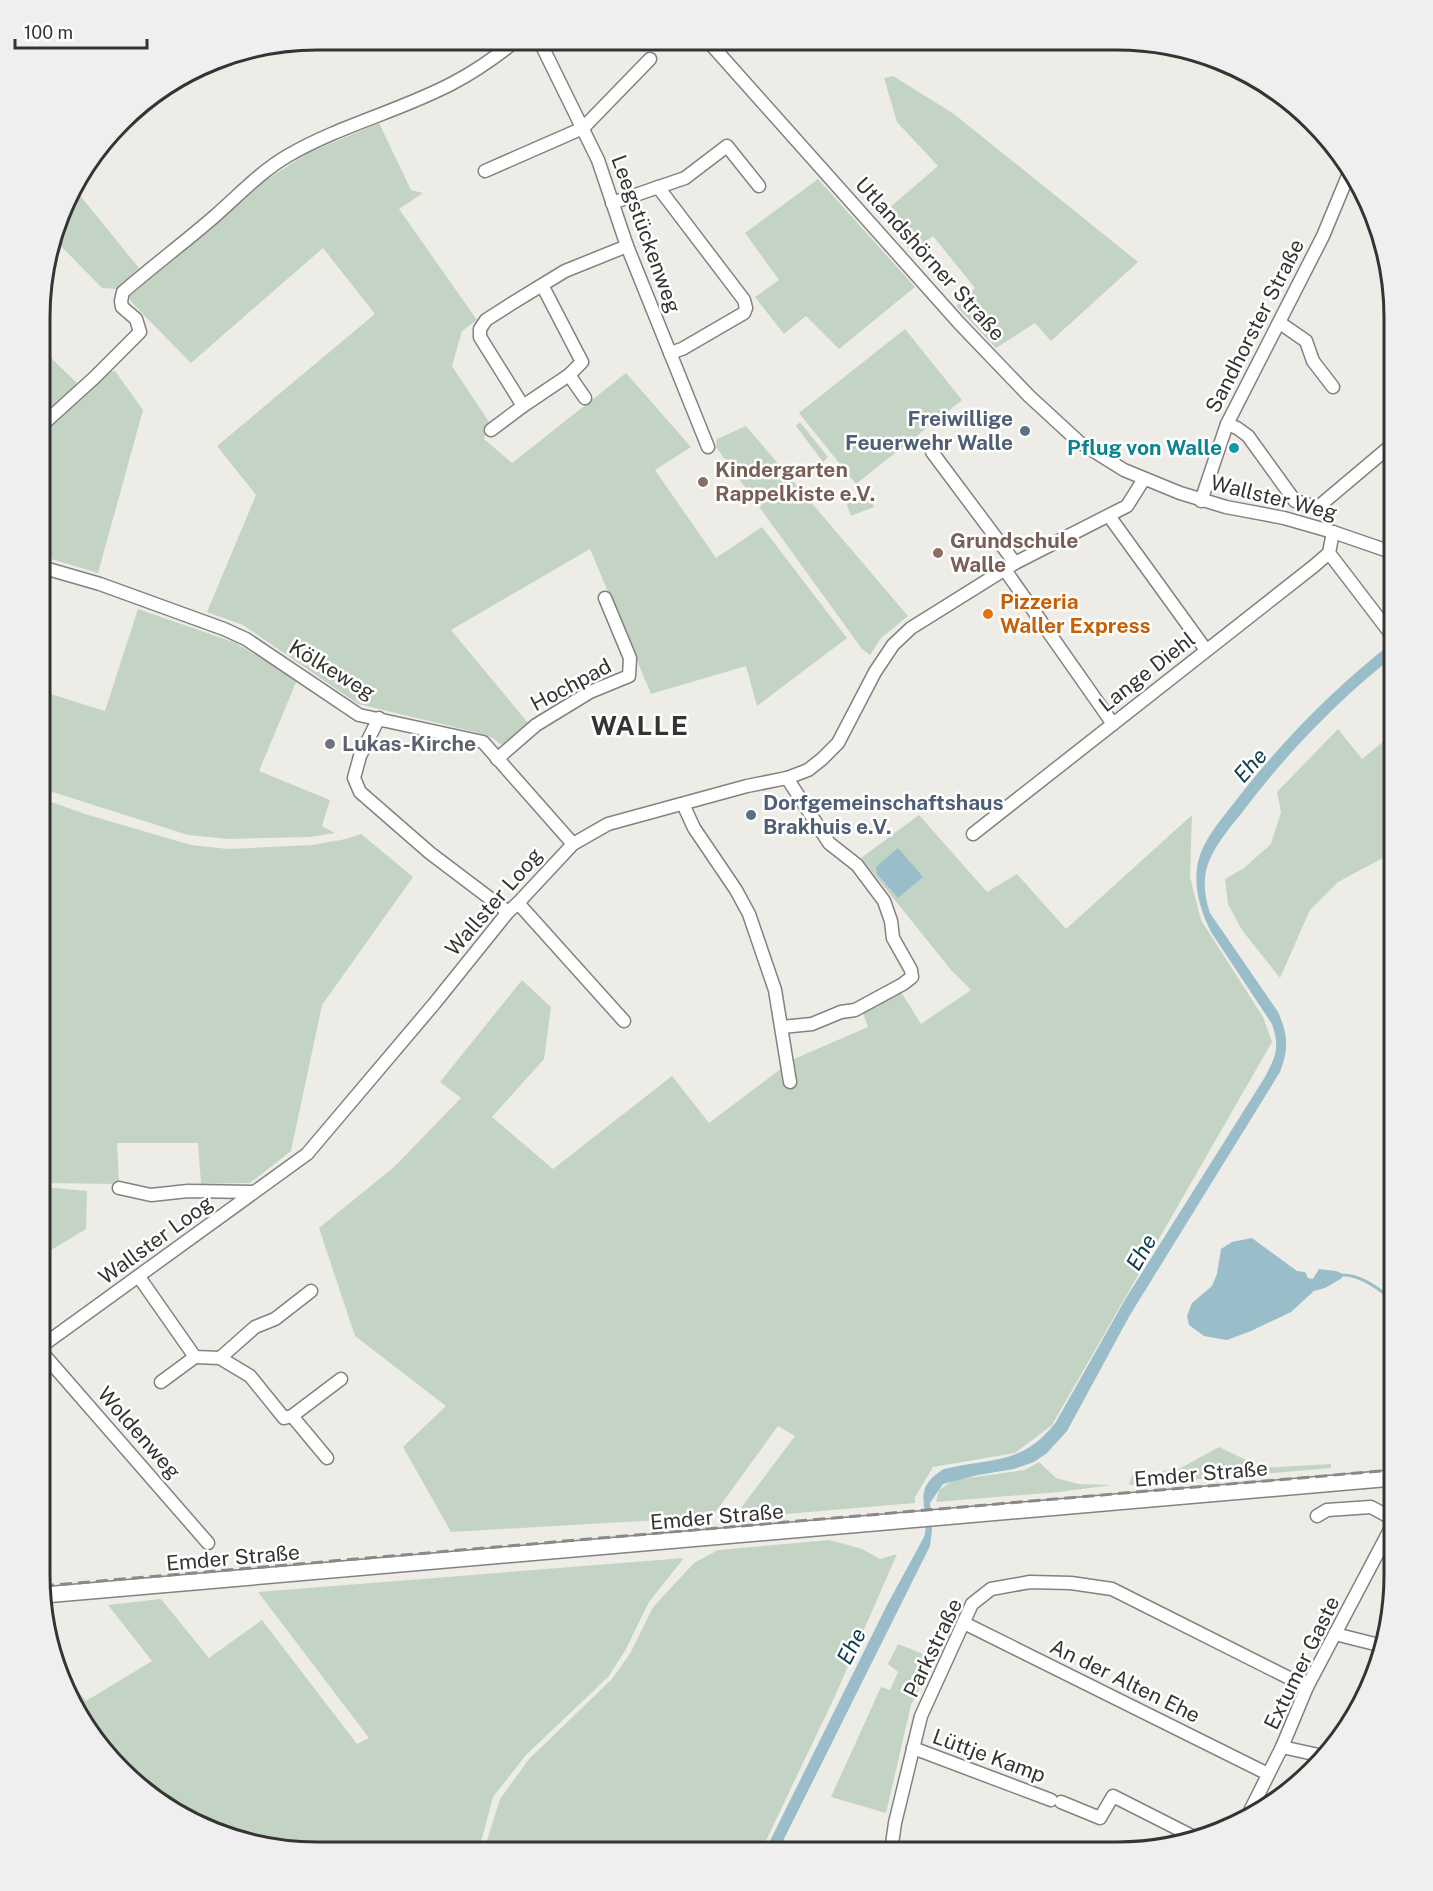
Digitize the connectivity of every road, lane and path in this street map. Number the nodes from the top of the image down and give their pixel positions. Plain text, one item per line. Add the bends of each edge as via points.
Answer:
1 (504, 50) edge
2 (544, 50) edge
3 (716, 50) edge
4 (650, 59) dead end
5 (583, 128) junction
6 (485, 171) dead end
7 (1346, 180) edge
8 (759, 186) dead end
9 (658, 187) junction
10 (612, 203) junction
11 (627, 246) junction
12 (542, 285) junction
13 (1280, 323) junction
14 (670, 352) junction
15 (569, 375) junction
16 (1334, 387) dead end
17 (585, 398) dead end
18 (523, 406) junction
19 (50, 418) edge
20 (1227, 424) junction
21 (491, 430) dead end
22 (708, 447) dead end
23 (1384, 451) edge
24 (932, 452) dead end
25 (1144, 479) junction
26 (1201, 501) junction
27 (1109, 516) junction
28 (1333, 532) junction
29 (1384, 550) edge
30 (1329, 553) junction
31 (1010, 567) junction
32 (50, 570) edge
33 (605, 598) dead end
34 (1384, 625) edge
35 (1206, 650) junction
36 (379, 718) junction
37 (1113, 723) junction
38 (496, 759) junction
39 (787, 778) junction
40 (682, 804) junction
41 (973, 834) dead end
42 (573, 844) junction
43 (518, 903) junction
44 (508, 912) junction
45 (624, 1021) dead end
46 (782, 1027) junction
47 (790, 1082) dead end
48 (118, 1188) dead end
49 (253, 1192) junction
50 (139, 1278) junction
51 (311, 1291) dead end
52 (50, 1340) edge
53 (195, 1356) junction
54 (220, 1358) junction
55 (50, 1361) edge
56 (341, 1379) dead end
57 (161, 1382) dead end
58 (292, 1416) junction
59 (327, 1458) dead end
60 (1384, 1479) edge
61 (1384, 1514) edge
62 (1317, 1516) dead end
63 (208, 1543) dead end
64 (1384, 1544) edge
65 (1380, 1553) junction
66 (1384, 1554) edge
67 (50, 1594) edge
68 (964, 1623) junction
69 (1335, 1634) junction
70 (1374, 1644) edge
71 (1307, 1687) junction
72 (1282, 1747) junction
73 (913, 1749) junction
74 (1314, 1754) edge
75 (1268, 1774) junction
76 (1255, 1803) edge
77 (1185, 1832) edge
78 (892, 1842) edge

1 - 19 street via 452,83 319,139 260,175 123,292 122,307 136,319 140,332
2 - 5 street, Leegstückenweg
3 - 25 street, Utlandshörner Straße via 1029,396 1079,442
4 - 5 street
5 - 6 street
5 - 10 street, Leegstückenweg
7 - 13 street, Sandhorster Straße
8 - 9 street via 727,146 685,178
9 - 10 street
9 - 14 street via 744,300 746,308 744,313 682,349
10 - 11 street, Leegstückenweg
11 - 12 street via 565,271
11 - 14 street, Leegstückenweg
12 - 15 street via 582,358 582,364
12 - 18 street via 486,320 479,334
13 - 16 street via 1306,341 1313,361
13 - 20 street, Sandhorster Straße
14 - 22 street, Leegstückenweg
15 - 17 street
15 - 18 street
18 - 21 street
20 - 23 street via 1248,436 1295,501 1318,507
20 - 26 street, Sandhorster Straße
24 - 31 street
25 - 26 street, Wallster Weg
25 - 27 street, Wallster Loog via 1127,506
26 - 28 street, Wallster Weg
27 - 31 street, Wallster Loog
27 - 35 street
28 - 29 street, Wallster Weg
28 - 30 street
30 - 34 street
30 - 35 street, Lange Diehl
31 - 37 street
31 - 39 street, Wallster Loog via 911,628 893,645 871,677 838,743 808,770
32 - 36 street, Kölkeweg via 224,629 246,639 359,715
33 - 38 street, Hochpad via 630,658 629,676 590,692 536,724
35 - 37 street, Lange Diehl
36 - 38 street, Kölkeweg via 483,742
36 - 44 street via 354,778 360,792 430,853
37 - 41 street, Lange Diehl
38 - 42 street, Kölkeweg
39 - 40 street, Wallster Loog
39 - 46 street via 829,843 857,865 884,901 893,938 912,977 855,1010 812,1024
40 - 42 street, Wallster Loog via 608,824
40 - 46 street via 749,914 775,990
42 - 43 street, Wallster Loog
43 - 44 street, Wallster Loog
43 - 45 street
44 - 49 street, Wallster Loog via 307,1154
46 - 47 street
48 - 49 street via 151,1195
49 - 50 street, Wallster Loog
50 - 52 street, Wallster Loog
50 - 53 street
51 - 54 street via 275,1319 255,1327
53 - 54 street
53 - 57 street
54 - 58 street via 250,1376 284,1418
55 - 63 street, Woldenweg
56 - 58 street
58 - 59 street
60 - 67 main road, Emder Straße
61 - 62 street via 1371,1507 1327,1510
64 - 65 street, Extumer Gaste
65 - 66 street
65 - 69 street, Extumer Gaste
68 - 71 street, Parkstraße via 972,1604 991,1589 1040,1582 1112,1589
68 - 73 street, Parkstraße via 921,1716
68 - 75 street, An der Alten Ehe
69 - 70 street
69 - 71 street, Extumer Gaste
71 - 72 street, Extumer Gaste
72 - 74 street
72 - 75 street, Extumer Gaste
73 - 77 street, Lüttje Kamp via 1100,1818 1113,1796
73 - 78 street, Parkstraße
75 - 76 street, Extumer Gaste

